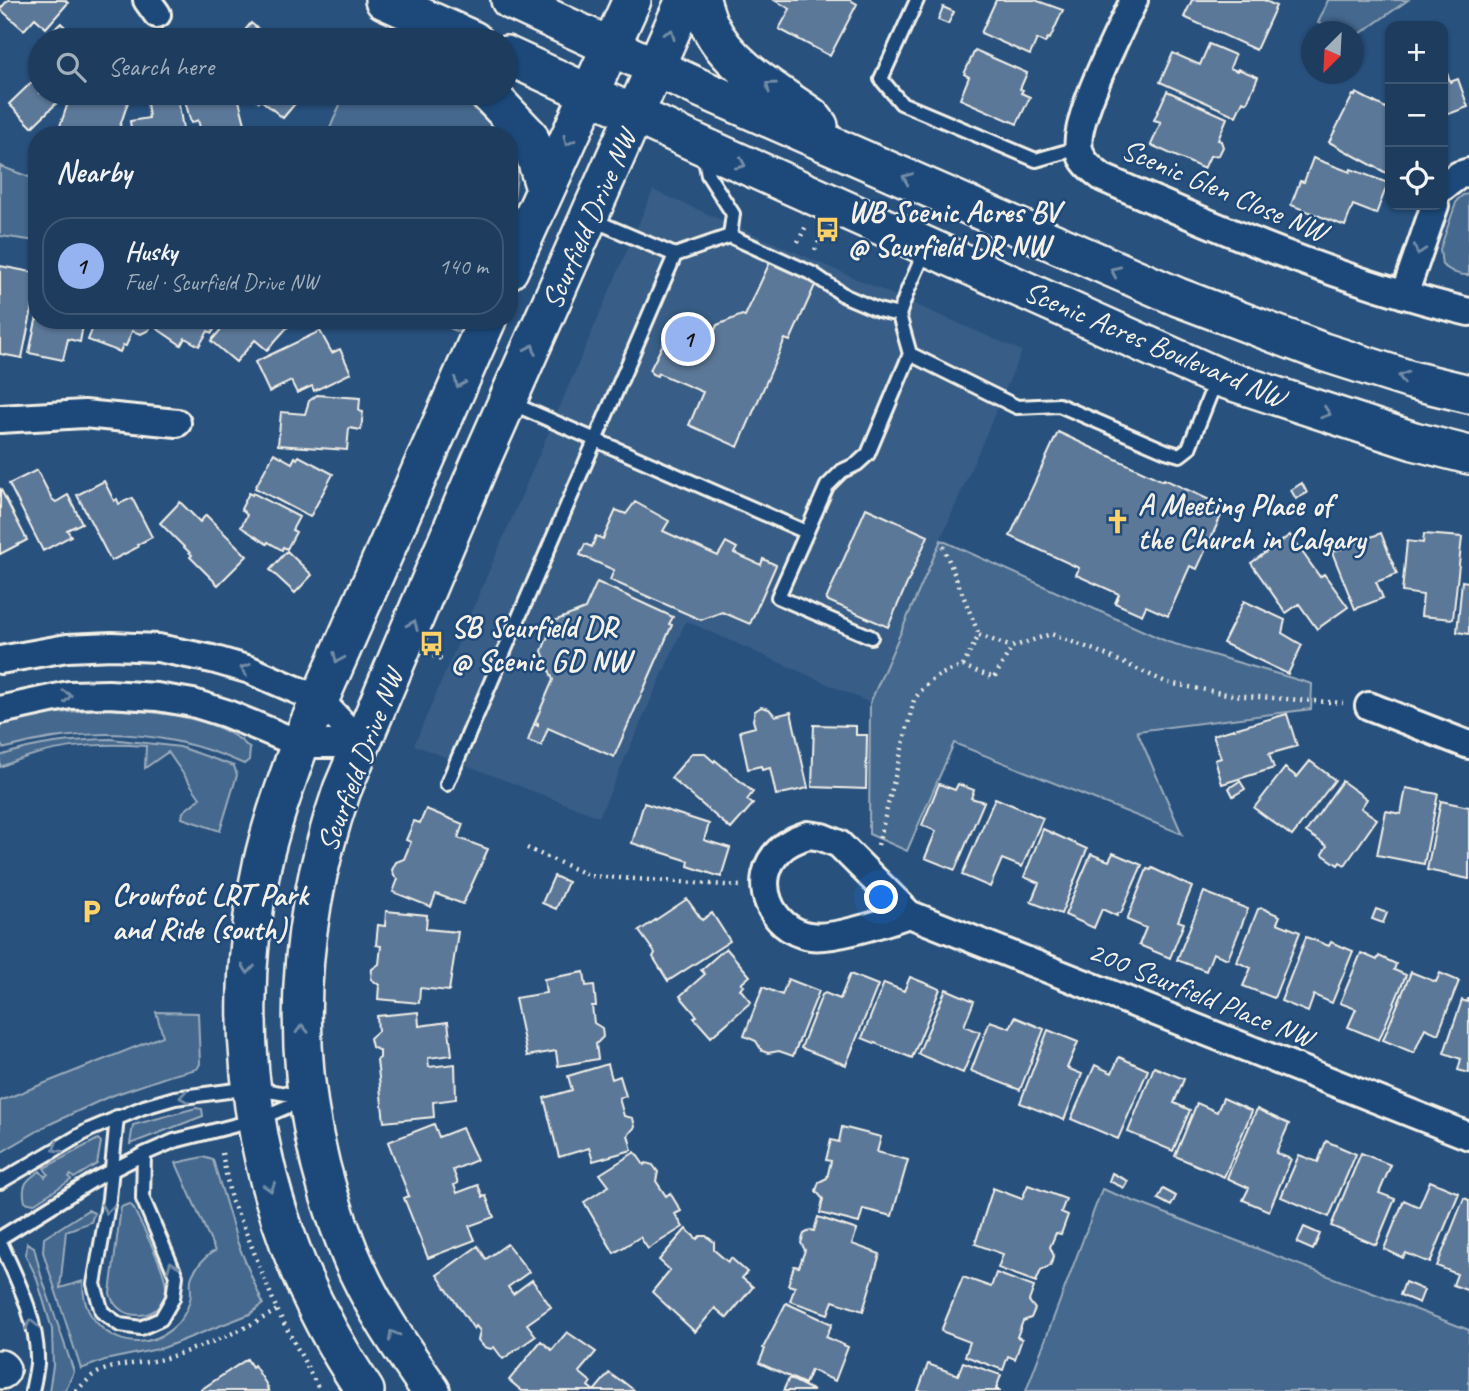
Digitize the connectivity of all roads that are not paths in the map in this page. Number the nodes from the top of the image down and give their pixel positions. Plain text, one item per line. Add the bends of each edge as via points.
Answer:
1 (368, 0) edge
2 (384, 0) edge
3 (510, 0) edge
4 (632, 0) edge
5 (685, 0) edge
6 (701, 0) edge
7 (917, 0) edge
8 (1134, 0) edge
9 (408, 28) edge
10 (446, 28) edge
11 (610, 47) junction
12 (518, 60) edge
13 (655, 67) junction
14 (590, 93) junction
15 (499, 105) edge
16 (634, 115) junction
17 (703, 146) junction
18 (838, 148) junction
19 (1078, 148) junction
20 (1469, 172) edge
21 (1448, 183) edge
22 (545, 189) junction
23 (1433, 210) edge
24 (589, 218) junction
25 (730, 236) junction
26 (927, 247) junction
27 (518, 250) edge
28 (675, 255) junction
29 (1404, 295) junction
30 (1469, 313) edge
31 (899, 315) junction
32 (483, 329) edge
33 (910, 354) junction
34 (1218, 377) junction
35 (1469, 394) edge
36 (508, 401) junction
37 (0, 419) edge
38 (177, 423) dead end
39 (595, 439) junction
40 (1414, 441) junction
41 (1469, 455) edge
42 (1469, 477) edge
43 (806, 532) junction
44 (871, 637) dead end
45 (0, 660) edge
46 (320, 700) junction
47 (1369, 706) road end
48 (0, 710) edge
49 (300, 744) junction
50 (361, 744) junction
51 (1469, 745) edge
52 (447, 784) dead end
53 (909, 914) junction
54 (308, 1097) junction
55 (254, 1104) junction
56 (117, 1117) junction
57 (1469, 1136) edge
58 (144, 1154) junction
59 (111, 1170) junction
60 (0, 1182) edge
61 (0, 1240) edge
62 (0, 1359) edge
63 (0, 1369) edge
64 (0, 1382) edge
65 (32, 1391) edge
66 (365, 1391) edge
67 (431, 1391) edge

1 - 9 street
2 - 10 street
3 - 11 street, Scenic Acres Boulevard NW
4 - 11 street, Scurfield Drive NW
13 -> 5 street, Scurfield Drive NW
18 -> 6 street via 812,117 724,48 710,27
7 - 19 lane via 881,79 901,103 1036,160
8 - 19 street, Scenic Glen Close NW via 1084,109
11 - 13 street, Scenic Acres Boulevard NW
11 - 14 street, Scurfield Drive NW
12 - 14 street, Scenic Acres Boulevard NW
13 - 16 street, Scurfield Drive NW
13 - 18 street, Scenic Acres Boulevard NW
14 - 16 street, Scenic Acres Boulevard NW
14 -> 22 street, Scurfield Drive NW
15 - 22 street via 529,136
16 - 17 street, Scenic Acres Boulevard NW
16 - 24 street, Scurfield Drive NW
17 - 25 lane via 708,175 733,214
17 -> 26 street, Scenic Acres Boulevard NW
35 -> 18 street, Scenic Acres Boulevard NW via 1411,380 1251,326
19 - 29 street, Scenic Glen Close NW via 1086,165 1103,178 1230,233
20 - 21 street
22 - 27 street, Scurfield Drive NW
23 -> 29 street
24 - 28 lane
36 -> 24 street, Scurfield Drive NW
25 - 28 lane
25 - 31 lane via 813,274 845,296
26 - 31 lane
26 - 34 street, Scenic Acres Boulevard NW
28 - 39 lane
29 - 30 street, Scenic Glen Close NW
31 - 33 lane
32 -> 46 street, Scurfield Drive NW
33 - 34 lane via 1017,407 1059,405 1180,455 1189,448
33 - 43 lane via 868,454 827,486
34 -> 40 street, Scenic Acres Boulevard NW
36 - 39 lane
50 -> 36 street, Scurfield Drive NW
37 - 38 street via 84,414
39 - 43 lane
39 - 52 lane
40 - 41 street, Scenic Acres Boulevard NW
40 - 42 street via 1448,468
43 - 44 lane via 778,597
46 -> 45 street via 250,670 158,648 67,648
46 - 49 street, Scurfield Drive NW
46 - 50 street
47 - 51 street
48 -> 49 street via 69,695 158,697 225,713
49 - 50 street
49 -> 55 street, Scurfield Drive NW via 262,864 250,937 246,1012
54 -> 50 street, Scurfield Drive NW via 301,1029 308,917 330,823
53 - 53 street, 200 Scurfield Place NW via 839,844 822,837 808,835 791,841 777,852 765,875 771,910 782,924 812,937 866,928
53 - 57 street, 200 Scurfield Place NW
54 - 55 lane
54 - 55 lane
67 -> 54 street, Scurfield Drive NW via 401,1348 351,1255 322,1167
55 -> 56 lane via 175,1098
55 - 58 lane
55 -> 66 street, Scurfield Drive NW via 282,1227 323,1323
56 - 59 lane
56 -> 60 lane
58 - 59 lane
59 -> 58 lane via 94,1284 102,1312 120,1325 141,1328 161,1318 173,1298 176,1276 143,1199
59 - 61 lane
65 -> 61 lane via 37,1362 32,1324
62 - 63 lane
63 - 64 lane

